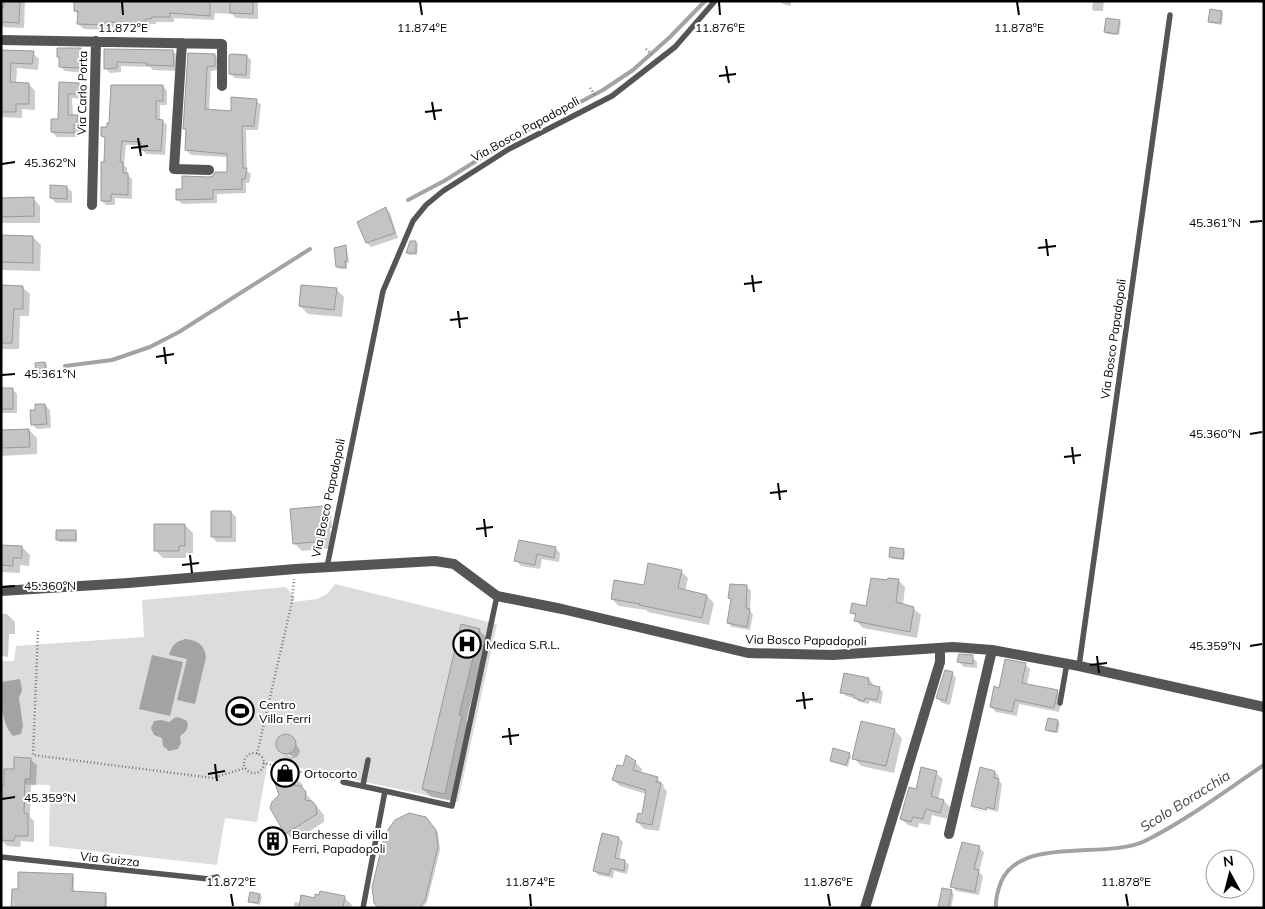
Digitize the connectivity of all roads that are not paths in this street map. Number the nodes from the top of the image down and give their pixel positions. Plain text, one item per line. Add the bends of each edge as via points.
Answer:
1 (715, 1) edge
2 (1170, 15) dead end
3 (1, 40) edge
4 (96, 41) junction
5 (182, 43) junction
6 (222, 86) dead end
7 (209, 170) dead end
8 (92, 205) dead end
9 (327, 567) junction
10 (1, 591) edge
11 (497, 596) junction
12 (940, 649) junction
13 (992, 650) junction
14 (1067, 663) junction
15 (1079, 666) junction
16 (1060, 703) dead end
17 (1264, 707) edge
18 (368, 760) dead end
19 (344, 782) road end
20 (363, 786) junction
21 (385, 791) junction
22 (949, 834) dead end
23 (1, 857) edge
24 (217, 877) dead end
25 (364, 908) edge
26 (865, 908) edge

1 - 9 lane, Via Bosco Papadopoli via 675,47 612,96 509,149 443,191 413,221 383,291
2 - 15 lane, Via Bosco Papadopoli
3 - 4 street, Via Carlo Porta
4 - 5 street, Via Carlo Porta
4 - 8 street, Via Carlo Porta
5 - 6 street, Via Carlo Porta via 222,44
5 - 7 street via 174,168
9 - 10 street, Via Bosco Papadopoli
9 - 11 street, Via Bosco Papadopoli via 444,562 454,564
11 - 12 street, Via Bosco Papadopoli via 748,653 833,655
11 - 21 lane via 452,806
12 - 13 street, Via Bosco Papadopoli
12 - 26 street via 940,662
13 - 14 street, Via Bosco Papadopoli
13 - 22 street
14 - 15 street, Via Bosco Papadopoli
14 - 16 lane
15 - 17 street, Via Bosco Papadopoli
18 - 20 lane
19 - 20 lane
20 - 21 lane
21 - 25 lane
23 - 24 lane, Via Guizza via 209,879

